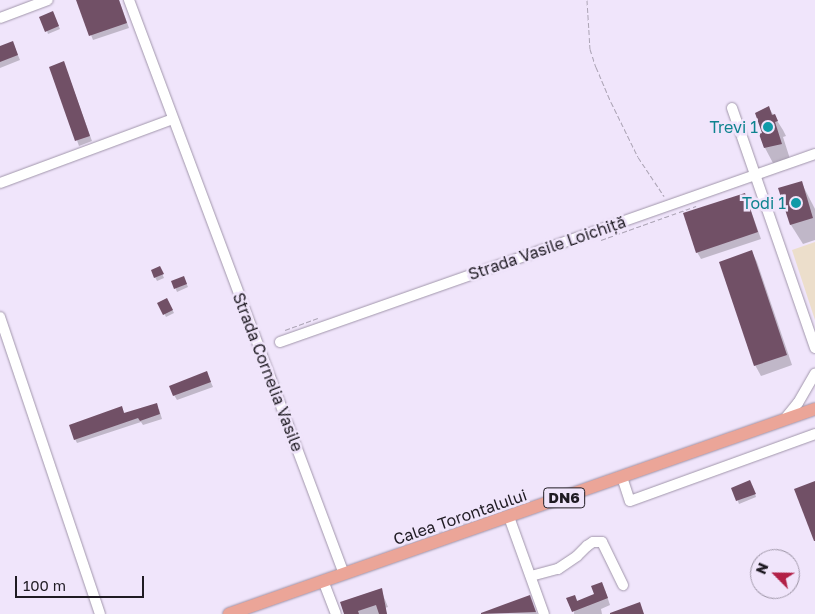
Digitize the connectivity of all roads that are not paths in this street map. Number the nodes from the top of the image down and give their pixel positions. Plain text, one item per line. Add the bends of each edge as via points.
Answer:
1 (48, 0) edge
2 (129, 0) edge
3 (0, 18) edge
4 (732, 108) dead end
5 (173, 119) junction
6 (815, 154) edge
7 (755, 175) junction
8 (0, 183) edge
9 (0, 317) edge
10 (280, 342) dead end
11 (815, 348) edge
12 (815, 373) edge
13 (815, 409) edge
14 (784, 420) junction
15 (815, 434) edge
16 (622, 477) junction
17 (509, 517) junction
18 (344, 574) junction
19 (531, 576) junction
20 (324, 583) junction
21 (623, 585) dead end
22 (100, 614) edge
23 (229, 614) edge
24 (336, 614) edge
25 (544, 614) edge

1 - 3 street
2 - 5 street, Strada Cornelia Vasile
4 - 7 street
5 - 8 street
5 - 18 street, Strada Cornelia Vasile
6 - 7 street, Strada Vasile Loichiță
7 - 10 street, Strada Vasile Loichiță
7 - 11 street
9 - 22 street
12 - 14 street via 798,404
13 - 14 main road, Calea Torontalului / DN6
14 - 16 main road, Calea Torontalului / DN6
15 - 16 street via 630,501
16 - 17 main road, Calea Torontalului / DN6
17 - 18 main road, Calea Torontalului / DN6
17 - 19 street
18 - 20 main road, Calea Torontalului / DN6
19 - 21 street via 558,569 586,546 602,542
19 - 25 street
20 - 23 main road, Calea Torontalului / DN6
20 - 24 street

